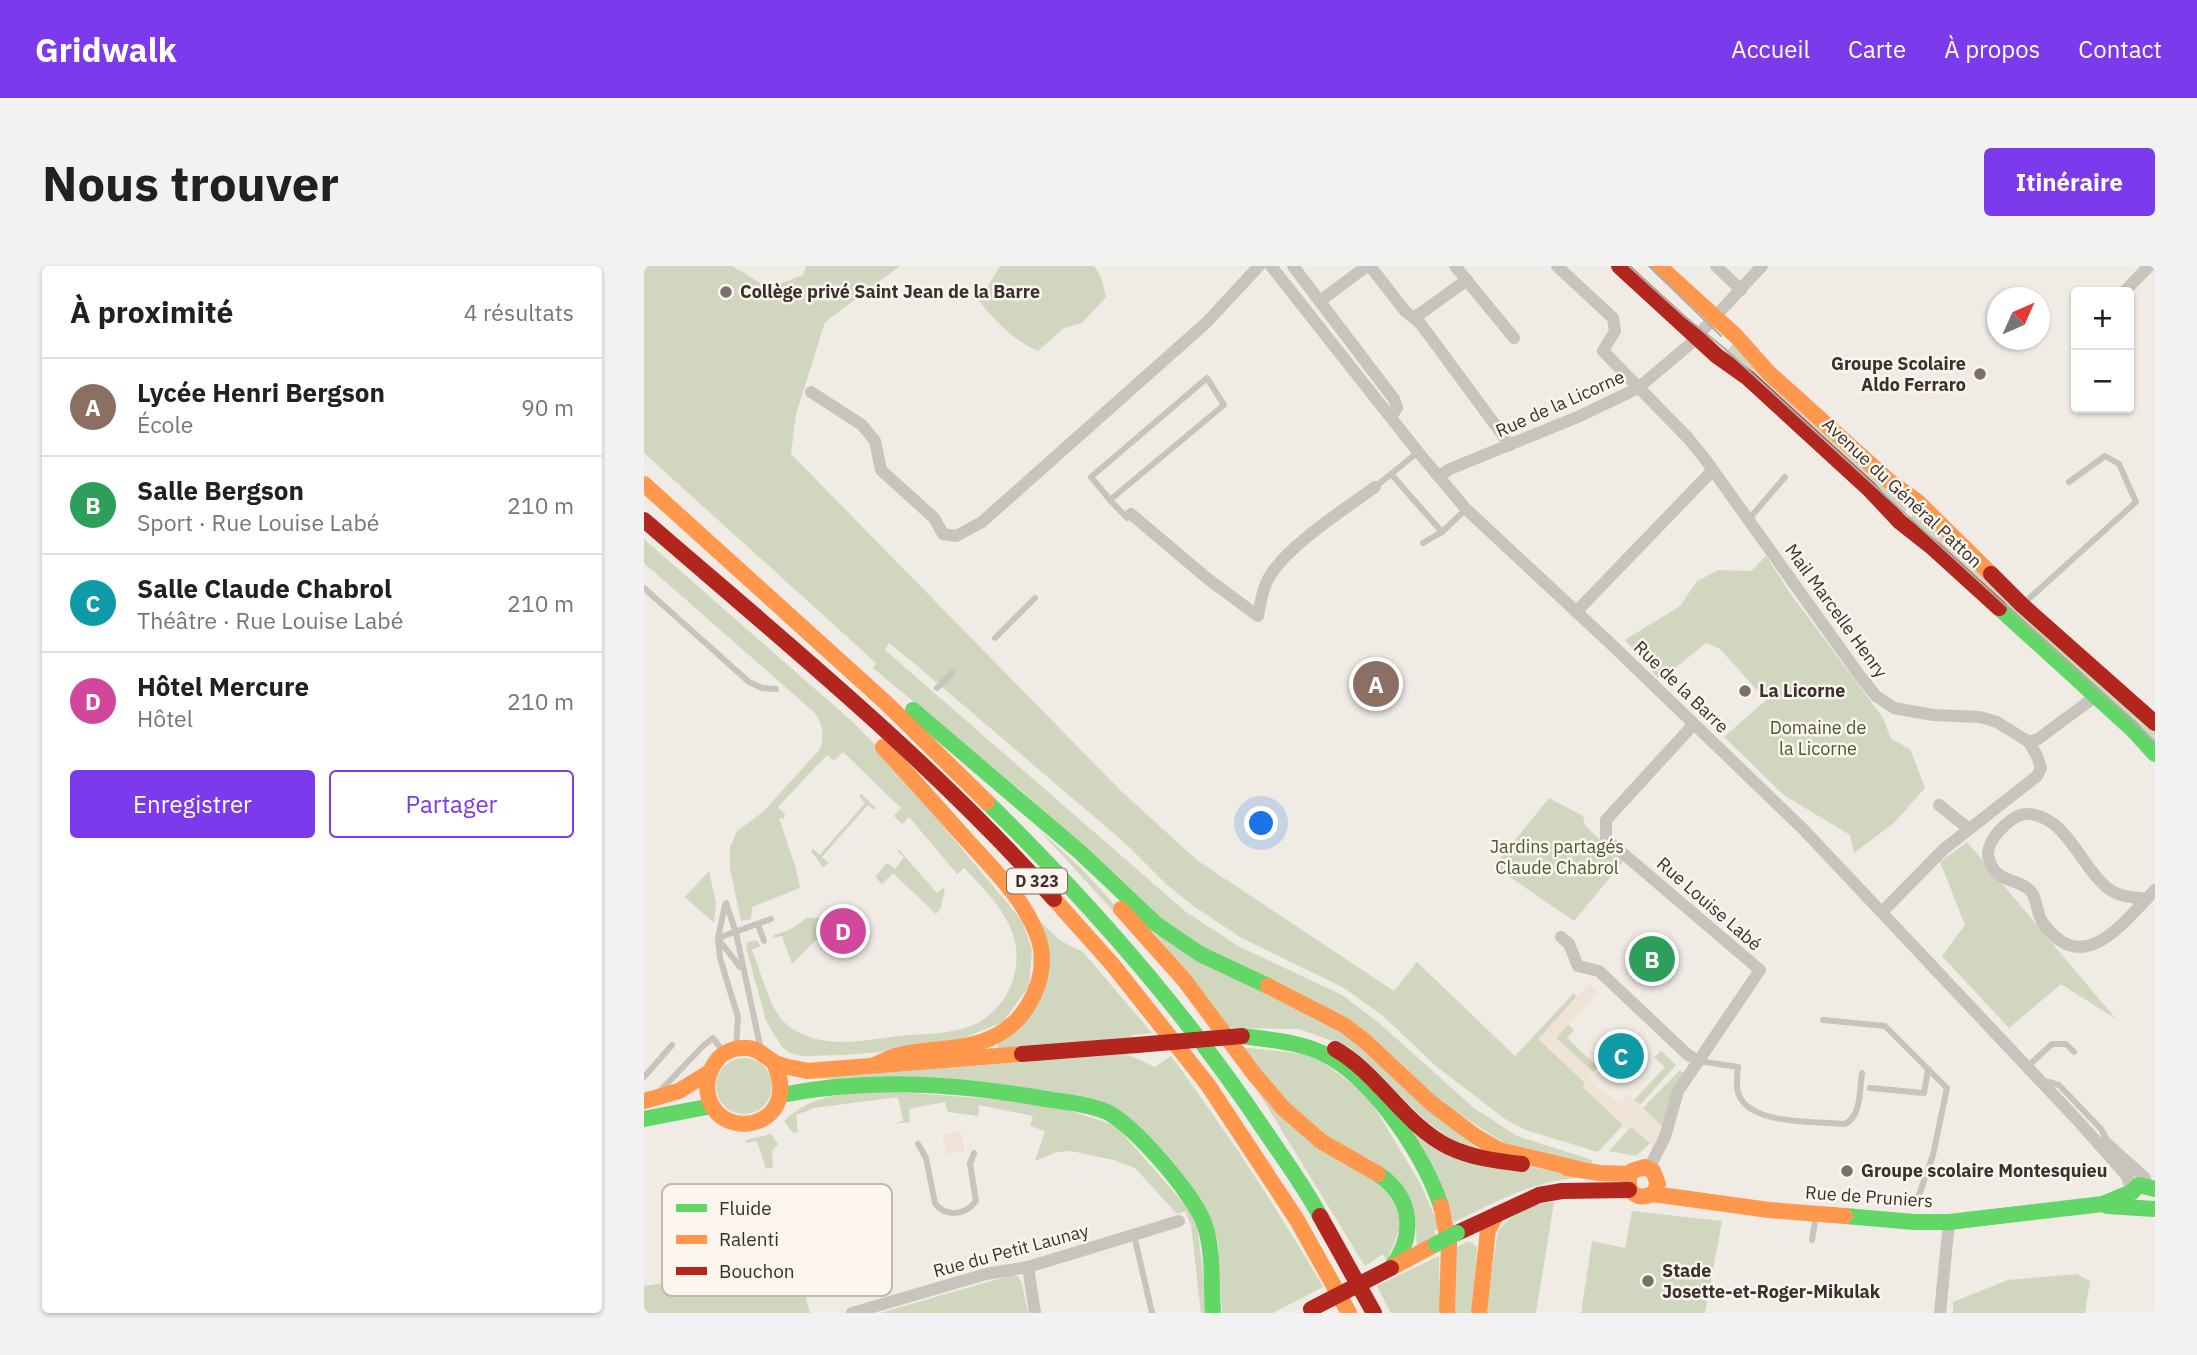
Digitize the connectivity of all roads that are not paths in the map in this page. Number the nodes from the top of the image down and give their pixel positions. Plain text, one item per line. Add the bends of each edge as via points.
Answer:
1 (1259, 266) edge
2 (1271, 266) edge
3 (1293, 266) edge
4 (1369, 266) edge
5 (1455, 266) edge
6 (1557, 266) edge
7 (1619, 266) edge
8 (1659, 266) edge
9 (1716, 266) edge
10 (1762, 266) edge
11 (2149, 266) edge
12 (1467, 280) junction
13 (2129, 287) edge
14 (1741, 290) junction
15 (1320, 301) junction
16 (1413, 318) junction
17 (1715, 318) junction
18 (1697, 337) junction
19 (1514, 338) dead end
20 (1638, 388) junction
21 (811, 392) dead end
22 (1391, 416) junction
23 (1510, 446) junction
24 (1418, 452) junction
25 (1713, 470) junction
26 (1391, 474) junction
27 (1439, 476) junction
28 (1785, 477) dead end
29 (2069, 482) dead end
30 (644, 484) edge
31 (1375, 487) joint
32 (1110, 500) junction
33 (1466, 509) junction
34 (1129, 516) joint
35 (1749, 519) junction
36 (644, 520) edge
37 (1442, 532) junction
38 (1423, 543) dead end
39 (644, 588) edge
40 (1035, 598) dead end
41 (2022, 605) junction
42 (1576, 612) junction
43 (767, 627) junction
44 (995, 638) dead end
45 (846, 666) junction
46 (952, 673) dead end
47 (937, 688) dead end
48 (776, 689) dead end
49 (2096, 696) junction
50 (2155, 723) edge
51 (1693, 725) junction
52 (2029, 742) junction
53 (2155, 754) edge
54 (1939, 805) dead end
55 (1041, 820) junction
56 (1969, 830) junction
57 (2151, 894) edge
58 (1882, 912) junction
59 (771, 919) dead end
60 (758, 925) junction
61 (736, 933) junction
62 (1561, 937) dead end
63 (718, 938) junction
64 (764, 941) dead end
65 (742, 969) junction
66 (1823, 1020) dead end
67 (1242, 1036) junction
68 (672, 1045) dead end
69 (731, 1051) junction
70 (2074, 1052) dead end
71 (768, 1057) junction
72 (1699, 1061) junction
73 (874, 1065) junction
74 (2027, 1068) junction
75 (1928, 1069) junction
76 (708, 1073) junction
77 (1862, 1073) dead end
78 (644, 1077) edge
79 (2039, 1080) junction
80 (1870, 1088) dead end
81 (781, 1095) junction
82 (648, 1100) edge
83 (712, 1106) junction
84 (644, 1119) edge
85 (2080, 1123) junction
86 (918, 1144) dead end
87 (2111, 1147) junction
88 (974, 1153) dead end
89 (1649, 1168) junction
90 (1579, 1169) junction
91 (1629, 1182) junction
92 (2152, 1187) edge
93 (1656, 1189) junction
94 (1917, 1201) dead end
95 (2143, 1204) edge
96 (1497, 1214) junction
97 (1817, 1214) junction
98 (1179, 1222) dead end
99 (1949, 1222) junction
100 (1134, 1235) junction
101 (1812, 1240) dead end
102 (1028, 1267) junction
103 (1391, 1268) junction
104 (1307, 1311) edge
105 (1152, 1312) edge
106 (852, 1313) edge
107 (1035, 1313) edge
108 (1213, 1313) edge
109 (1349, 1313) edge
110 (1374, 1313) edge
111 (1447, 1313) edge
112 (1479, 1313) edge
113 (1940, 1313) edge

1 - 21 street via 1197,331 982,522 956,536 943,534 934,518 881,470 875,441 862,425
2 - 22 street, Rue de la Barre
3 - 15 street
4 - 15 street
4 - 16 street
5 - 12 street
6 - 20 street, Mail Marcelle Henry via 1613,318 1615,331 1603,351
7 - 18 main road, Avenue du Général Patton
8 - 17 main road, Avenue du Général Patton
9 - 14 street
10 - 14 street, Rue de la Licorne
11 - 13 street
12 - 16 street
12 - 19 street
14 - 17 street, Rue de la Licorne
15 - 22 street via 1394,399 1397,408
16 - 23 street
17 - 18 street, Rue de la Licorne
17 - 41 main road, Avenue du Général Patton via 1889,481 1918,502
18 - 20 street, Rue de la Licorne
18 - 49 main road, Avenue du Général Patton via 1748,378 1900,522
20 - 23 street, Rue de la Licorne
20 - 25 street, Mail Marcelle Henry
22 - 24 street, Rue de la Barre
23 - 27 street, Rue de la Licorne
24 - 26 lane
24 - 27 street, Rue de la Barre
25 - 35 street, Mail Marcelle Henry
25 - 42 street
26 - 31 lane
26 - 37 lane
27 - 33 street, Rue de la Barre
28 - 35 lane
29 - 41 lane via 2105,456 2119,464 2136,502
30 - 45 main road, D 323
31 - 34 street via 1279,565 1269,578 1258,616
32 - 32 lane via 1224,405 1208,378 1091,477
32 - 34 lane
33 - 37 lane
33 - 42 street, Rue de la Barre
35 - 52 street, Mail Marcelle Henry via 1883,702 1906,711 1991,720
36 - 43 main road, D 323
37 - 38 lane
39 - 48 lane via 749,682
40 - 44 lane
41 - 50 main road, Avenue du Général Patton
42 - 51 street, Rue de la Barre
43 - 73 main road via 807,675 885,748 1000,879 1030,920 1040,944 1041,968 1035,988 1012,1026 987,1040 952,1050 897,1055
43 - 109 main road, D 323 via 943,785 1019,860 1112,964 1208,1084 1297,1220
45 - 55 main road via 878,679
45 - 110 main road, D 323 via 1033,847 1128,950 1224,1070 1315,1206
46 - 47 lane
49 - 52 street
49 - 53 main road, Avenue du Général Patton
51 - 58 street, Rue de la Barre
51 - 72 street, Rue Louise Labé via 1606,820 1606,839 1760,970
52 - 56 street via 2041,768 2037,776
54 - 56 street
55 - 90 main road via 1156,924 1200,954 1344,1025 1475,1136 1499,1150
55 - 103 main road via 1185,981 1260,1082 1300,1125 1399,1192 1409,1233
56 - 58 street
57 - 57 street via 2104,940 2079,949 2056,937 2043,923 2031,891 1995,872 1989,846 2020,815 2039,817 2075,845 2107,888 2124,896
58 - 74 street, Rue de la Barre
59 - 60 lane
60 - 61 lane
60 - 64 lane
61 - 63 lane
61 - 63 lane via 726,903
61 - 65 lane
62 - 72 street via 1578,966 1599,971
63 - 65 lane
63 - 69 lane via 738,1017
65 - 71 lane
66 - 75 lane via 1885,1026
67 - 73 main road, bridge
67 - 90 main road via 1299,1035 1344,1054 1380,1082 1424,1130 1459,1152 1485,1160
67 - 111 main road via 1288,1042 1333,1058 1362,1083 1394,1122 1428,1177 1446,1220
68 - 78 lane
69 - 71 main road via 746,1048
69 - 76 main road via 715,1061
69 - 82 lane via 713,1038
70 - 74 lane via 2066,1044 2052,1044
71 - 73 main road via 807,1071
71 - 81 main road via 782,1078
72 - 77 lane via 1738,1067 1739,1098 1749,1110 1765,1117 1845,1124 1857,1114
72 - 89 street, Rue Louise Labé via 1678,1091 1665,1137
74 - 79 street, Rue de la Barre
75 - 80 lane via 1924,1093
75 - 94 lane via 1947,1088 1933,1156
76 - 82 main road via 679,1091
76 - 83 main road via 706,1091
79 - 85 street, Rue de la Barre
79 - 87 lane via 2059,1085 2101,1129
81 - 83 main road via 775,1109 753,1123 723,1118
81 - 108 main road via 902,1083 951,1085 1110,1114 1180,1185 1202,1217
83 - 84 main road
85 - 87 street, Rue de la Barre
85 - 95 street, Rue de la Barre via 2127,1176
86 - 88 lane via 926,1158 935,1203 948,1213 967,1210 976,1201 970,1164
87 - 92 street, Rue de la Barre
89 - 91 main road via 1636,1168
89 - 93 main road via 1656,1175
90 - 91 main road
91 - 93 main road via 1635,1196 1642,1198
91 - 96 main road via 1533,1196
92 - 95 main road via 2155,1198
93 - 97 main road, Rue de Pruniers via 1675,1197
95 - 99 main road, Rue de Pruniers via 2104,1204
96 - 103 main road, bridge
96 - 112 main road via 1488,1230
97 - 99 main road, Rue de Pruniers
97 - 101 lane
98 - 100 street, Rue du Petit Launay
99 - 113 street
100 - 102 street, Rue du Petit Launay
100 - 105 lane
102 - 106 street, Rue du Petit Launay via 986,1274
102 - 107 street
103 - 104 main road, bridge

